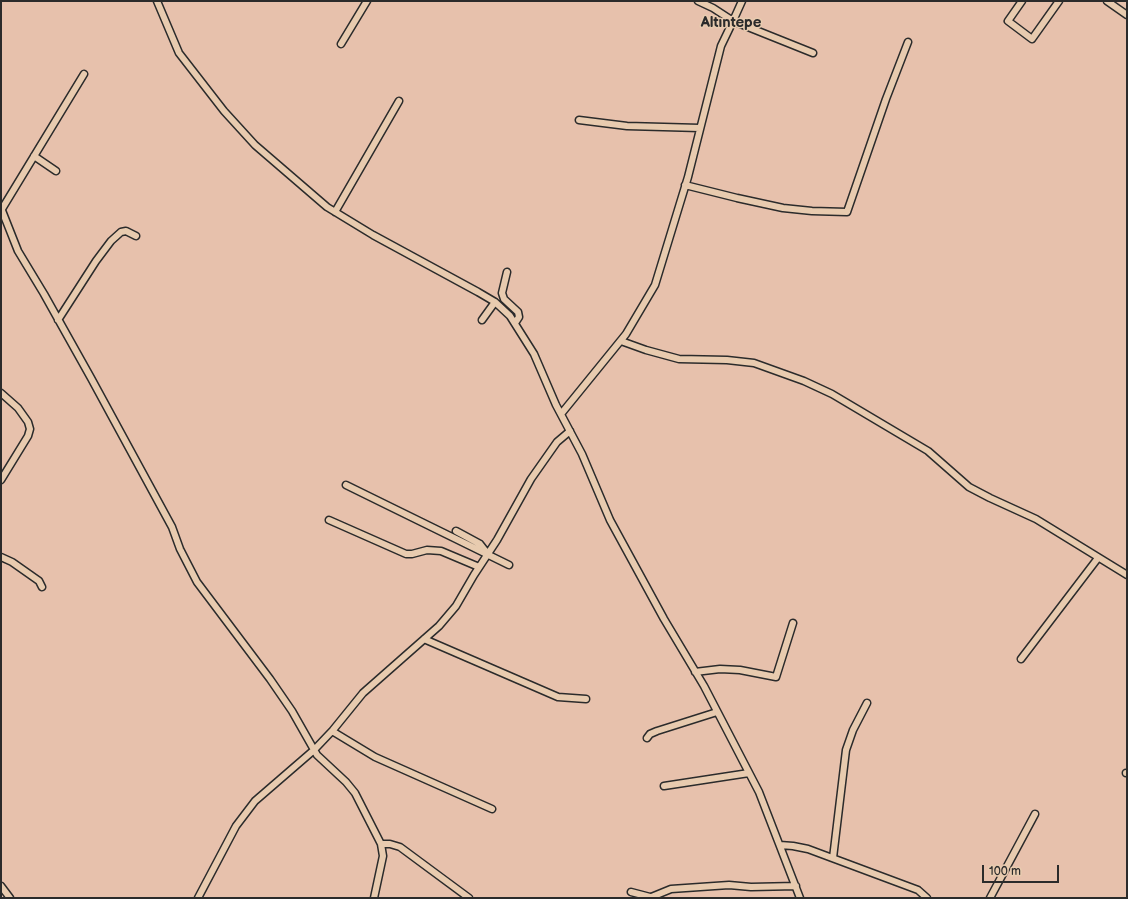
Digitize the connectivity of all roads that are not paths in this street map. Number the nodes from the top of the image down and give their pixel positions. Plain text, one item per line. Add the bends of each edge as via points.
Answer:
1 (157, 1) edge
2 (367, 1) edge
3 (698, 1) edge
4 (742, 1) edge
5 (1022, 1) edge
6 (1059, 1) edge
7 (1107, 1) edge
8 (1127, 16) edge
9 (732, 21) junction
10 (908, 42) dead end
11 (341, 44) dead end
12 (813, 53) dead end
13 (84, 74) dead end
14 (399, 101) dead end
15 (579, 120) dead end
16 (700, 128) junction
17 (34, 156) junction
18 (56, 171) dead end
19 (685, 185) junction
20 (1, 208) edge
21 (336, 212) junction
22 (136, 236) dead end
23 (507, 272) dead end
24 (495, 302) junction
25 (58, 320) junction
26 (482, 320) dead end
27 (515, 323) junction
28 (621, 341) junction
29 (1, 393) edge
30 (561, 414) junction
31 (570, 431) junction
32 (1, 480) edge
33 (346, 485) dead end
34 (329, 520) dead end
35 (456, 530) dead end
36 (488, 554) junction
37 (1, 557) edge
38 (1098, 558) junction
39 (509, 565) dead end
40 (479, 567) junction
41 (1127, 575) edge
42 (42, 587) dead end
43 (792, 623) dead end
44 (424, 639) junction
45 (1021, 658) dead end
46 (695, 672) junction
47 (586, 699) dead end
48 (867, 703) dead end
49 (717, 712) junction
50 (332, 731) junction
51 (647, 738) dead end
52 (314, 750) junction
53 (749, 773) junction
54 (664, 786) dead end
55 (492, 809) dead end
56 (1034, 814) dead end
57 (382, 844) junction
58 (780, 845) junction
59 (833, 858) junction
60 (1, 886) edge
61 (796, 886) junction
62 (630, 892) dead end
63 (649, 897) edge
64 (10, 898) edge
65 (198, 898) edge
66 (374, 898) edge
67 (469, 898) edge
68 (800, 898) edge
69 (927, 898) edge
70 (990, 898) edge

1 - 21 street via 178,54 224,111 255,145
2 - 11 street
3 - 9 street
4 - 9 street
5 - 6 street via 1008,21 1032,39
7 - 8 street
9 - 12 street
9 - 16 street via 721,46
10 - 19 street via 847,212 782,208
13 - 17 street
14 - 21 street
15 - 16 street via 627,126
16 - 19 street
17 - 18 street
17 - 20 street
19 - 28 street via 655,285
20 - 25 street via 18,251
21 - 24 street via 372,235
22 - 25 street via 126,231 121,232 111,241
23 - 27 street via 502,293 504,299 518,312 519,317
24 - 26 street
24 - 27 street
25 - 52 street via 168,521 197,582 292,710
27 - 30 street via 534,354
28 - 30 street
28 - 38 street via 679,359 754,363 804,381 832,394 928,451 969,487 1036,519
29 - 32 street via 18,408 30,429
30 - 31 street
31 - 36 street via 557,442 544,459
31 - 46 street via 610,520
33 - 36 street
34 - 40 street via 406,554 428,550 441,551
35 - 36 street via 480,544
36 - 39 street
36 - 40 street
37 - 42 street via 39,581
38 - 41 street
38 - 45 street
40 - 44 street via 456,606
43 - 46 street via 776,677 740,670
44 - 47 street via 558,697
44 - 50 street via 363,693
46 - 49 street
48 - 59 street via 846,750
49 - 51 street via 656,731
49 - 53 street
50 - 52 street
50 - 55 street via 375,757
52 - 57 street via 355,793
52 - 65 street via 255,801 236,826
53 - 54 street
53 - 58 street
56 - 70 street
57 - 66 street
57 - 67 street via 400,847
58 - 59 street via 808,849
58 - 61 street
59 - 69 street via 918,890
60 - 64 street
61 - 63 street via 729,885 671,888
61 - 68 street
62 - 63 street

